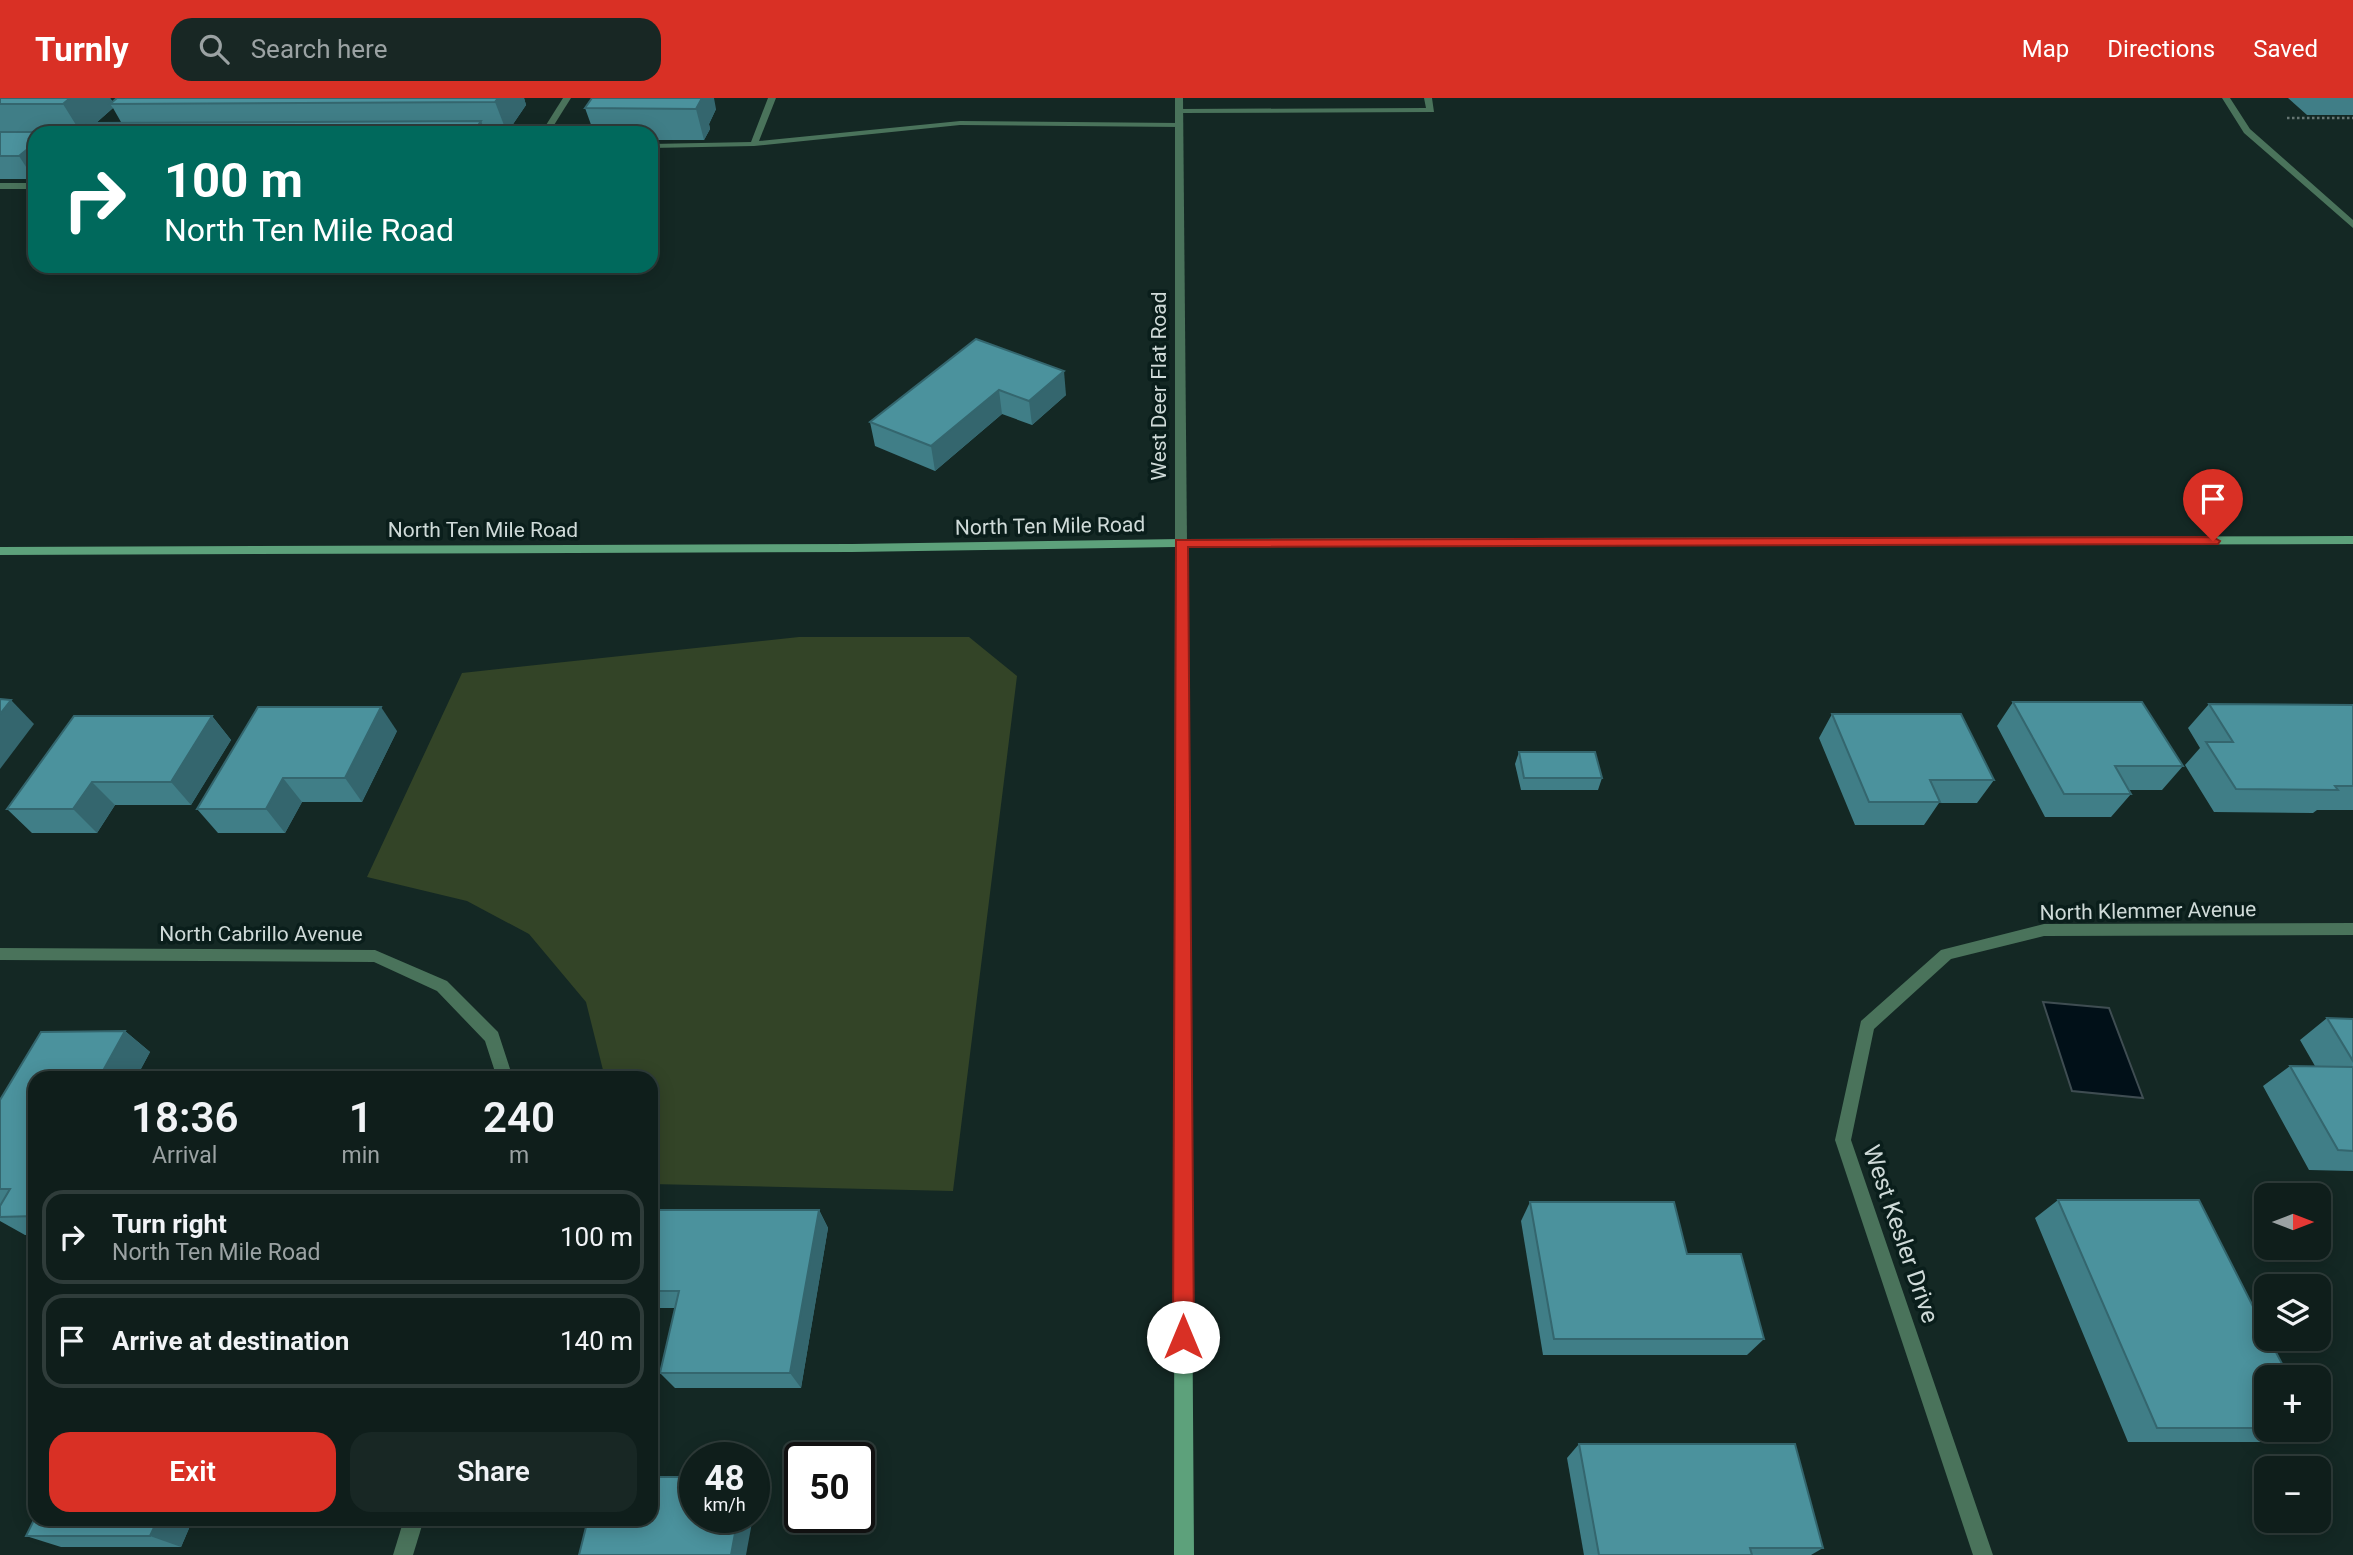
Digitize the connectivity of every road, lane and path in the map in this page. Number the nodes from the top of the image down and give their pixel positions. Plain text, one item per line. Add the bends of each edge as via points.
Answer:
1 (567, 98) edge
2 (772, 98) edge
3 (1179, 98) edge
4 (1428, 98) edge
5 (2226, 98) edge
6 (1179, 111) junction
7 (2286, 118) dead end
8 (2353, 118) edge
9 (1179, 125) junction
10 (549, 126) edge
11 (754, 145) junction
12 (658, 146) edge
13 (0, 186) edge
14 (28, 186) edge
15 (2353, 225) edge
16 (2353, 541) edge
17 (1181, 543) junction
18 (0, 551) edge
19 (2353, 929) edge
20 (0, 954) edge
21 (1946, 954) joint
22 (503, 1071) edge
23 (412, 1526) edge
24 (403, 1555) edge
25 (1184, 1555) edge
26 (1983, 1555) edge

1 - 10 street
2 - 11 street
3 - 6 street, West Deer Flat Road
4 - 6 street via 1432,110
5 - 15 street via 2247,131
6 - 9 street, West Deer Flat Road
7 - 8 path
9 - 11 street via 960,122
9 - 17 street, West Deer Flat Road
11 - 12 street
13 - 14 street
16 - 17 main road, North Ten Mile Road
17 - 18 main road, North Ten Mile Road
17 - 25 main road, West Deer Flat Road
19 - 21 street, North Klemmer Avenue via 2044,930
20 - 22 street, North Cabrillo Avenue via 375,956 442,986 492,1037
21 - 26 street, West Kesler Drive via 1867,1026 1843,1140
23 - 24 street

